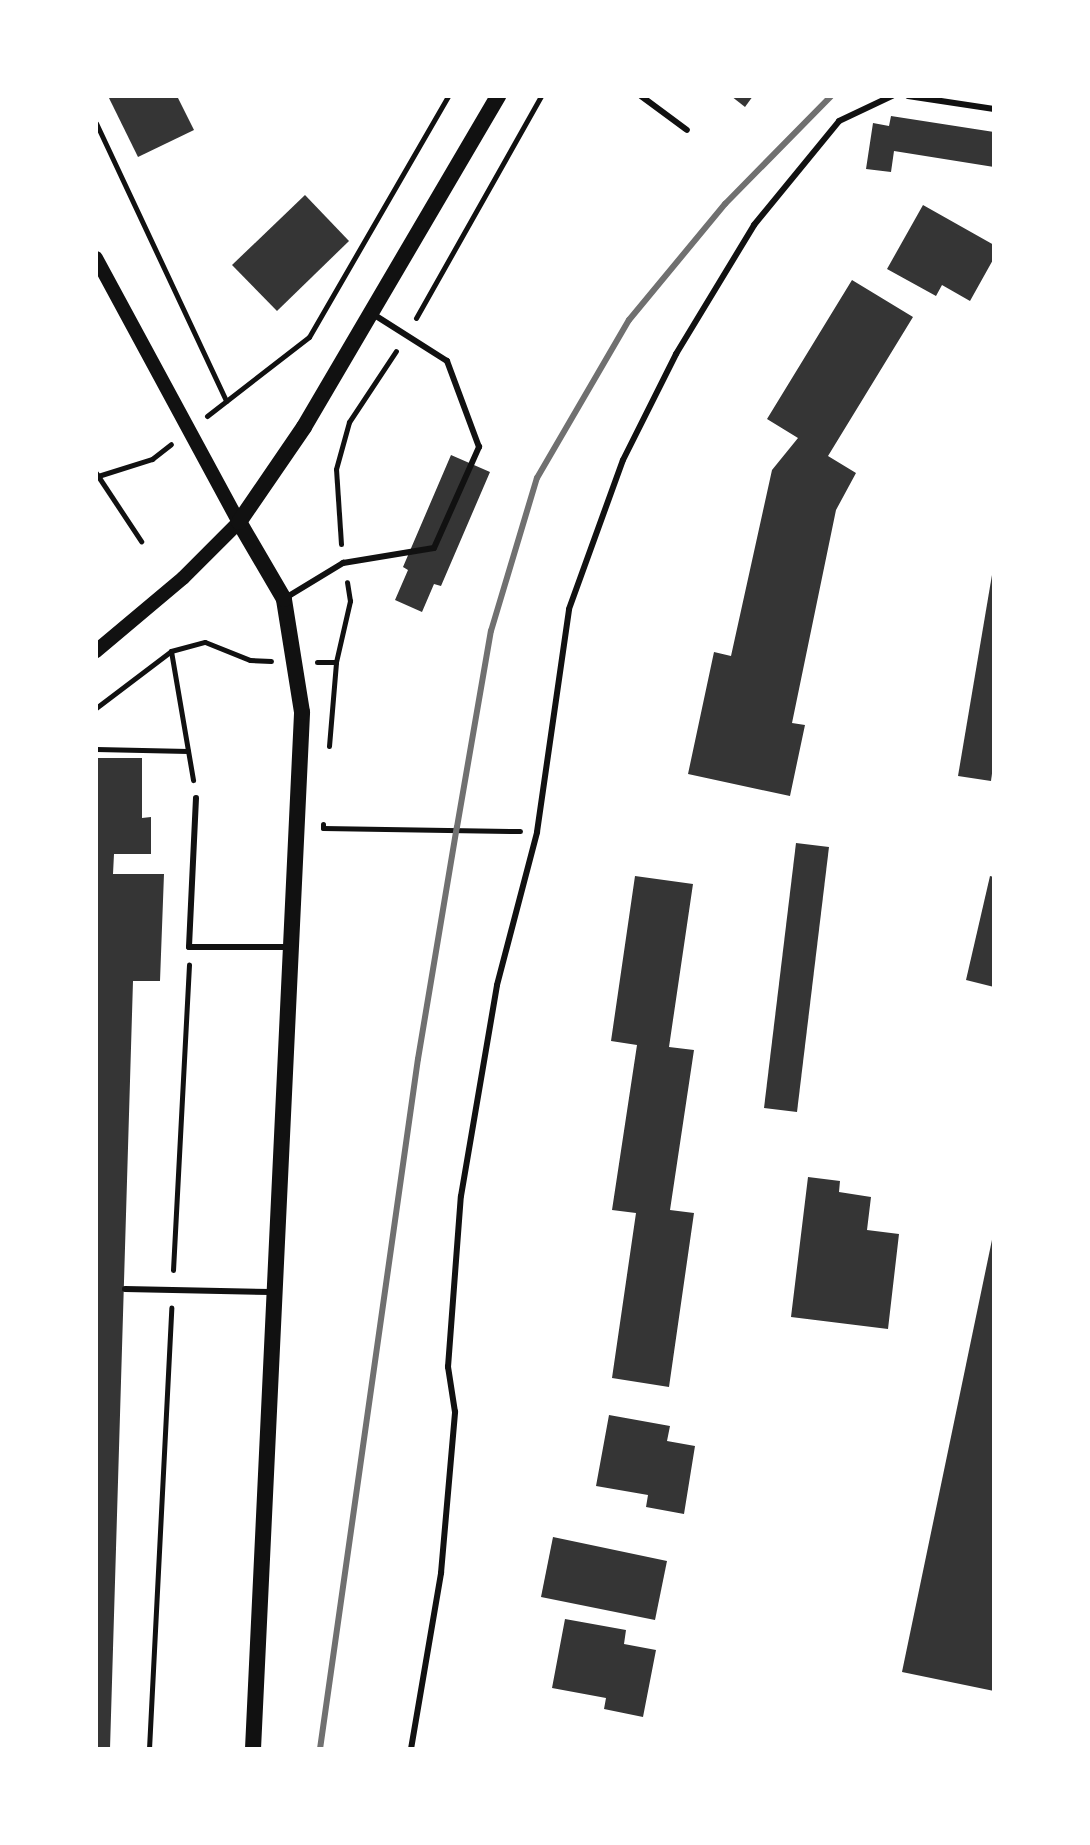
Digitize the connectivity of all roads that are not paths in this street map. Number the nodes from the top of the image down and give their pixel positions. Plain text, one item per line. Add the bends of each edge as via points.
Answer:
1 (498, 96) edge
2 (641, 96) edge
3 (892, 96) edge
4 (908, 96) edge
5 (994, 109) edge
6 (687, 130) dead end
7 (96, 258) edge
8 (372, 313) junction
9 (239, 522) junction
10 (284, 599) junction
11 (96, 651) edge
12 (196, 798) road end
13 (289, 947) junction
14 (125, 1289) dead end
15 (271, 1292) junction
16 (253, 1749) edge
17 (411, 1749) edge

1 - 8 main road
2 - 6 lane
3 - 17 lane via 839,121 754,225 676,354 623,460 569,609 537,832 497,985 461,1196 448,1367 455,1412 441,1573
4 - 5 lane
7 - 9 street
8 - 9 main road
8 - 10 lane via 447,361 479,447 434,548 343,563
9 - 10 main road
9 - 11 street via 183,578
10 - 13 main road via 302,712
12 - 13 lane via 189,947
13 - 15 main road
14 - 15 lane
15 - 16 main road

